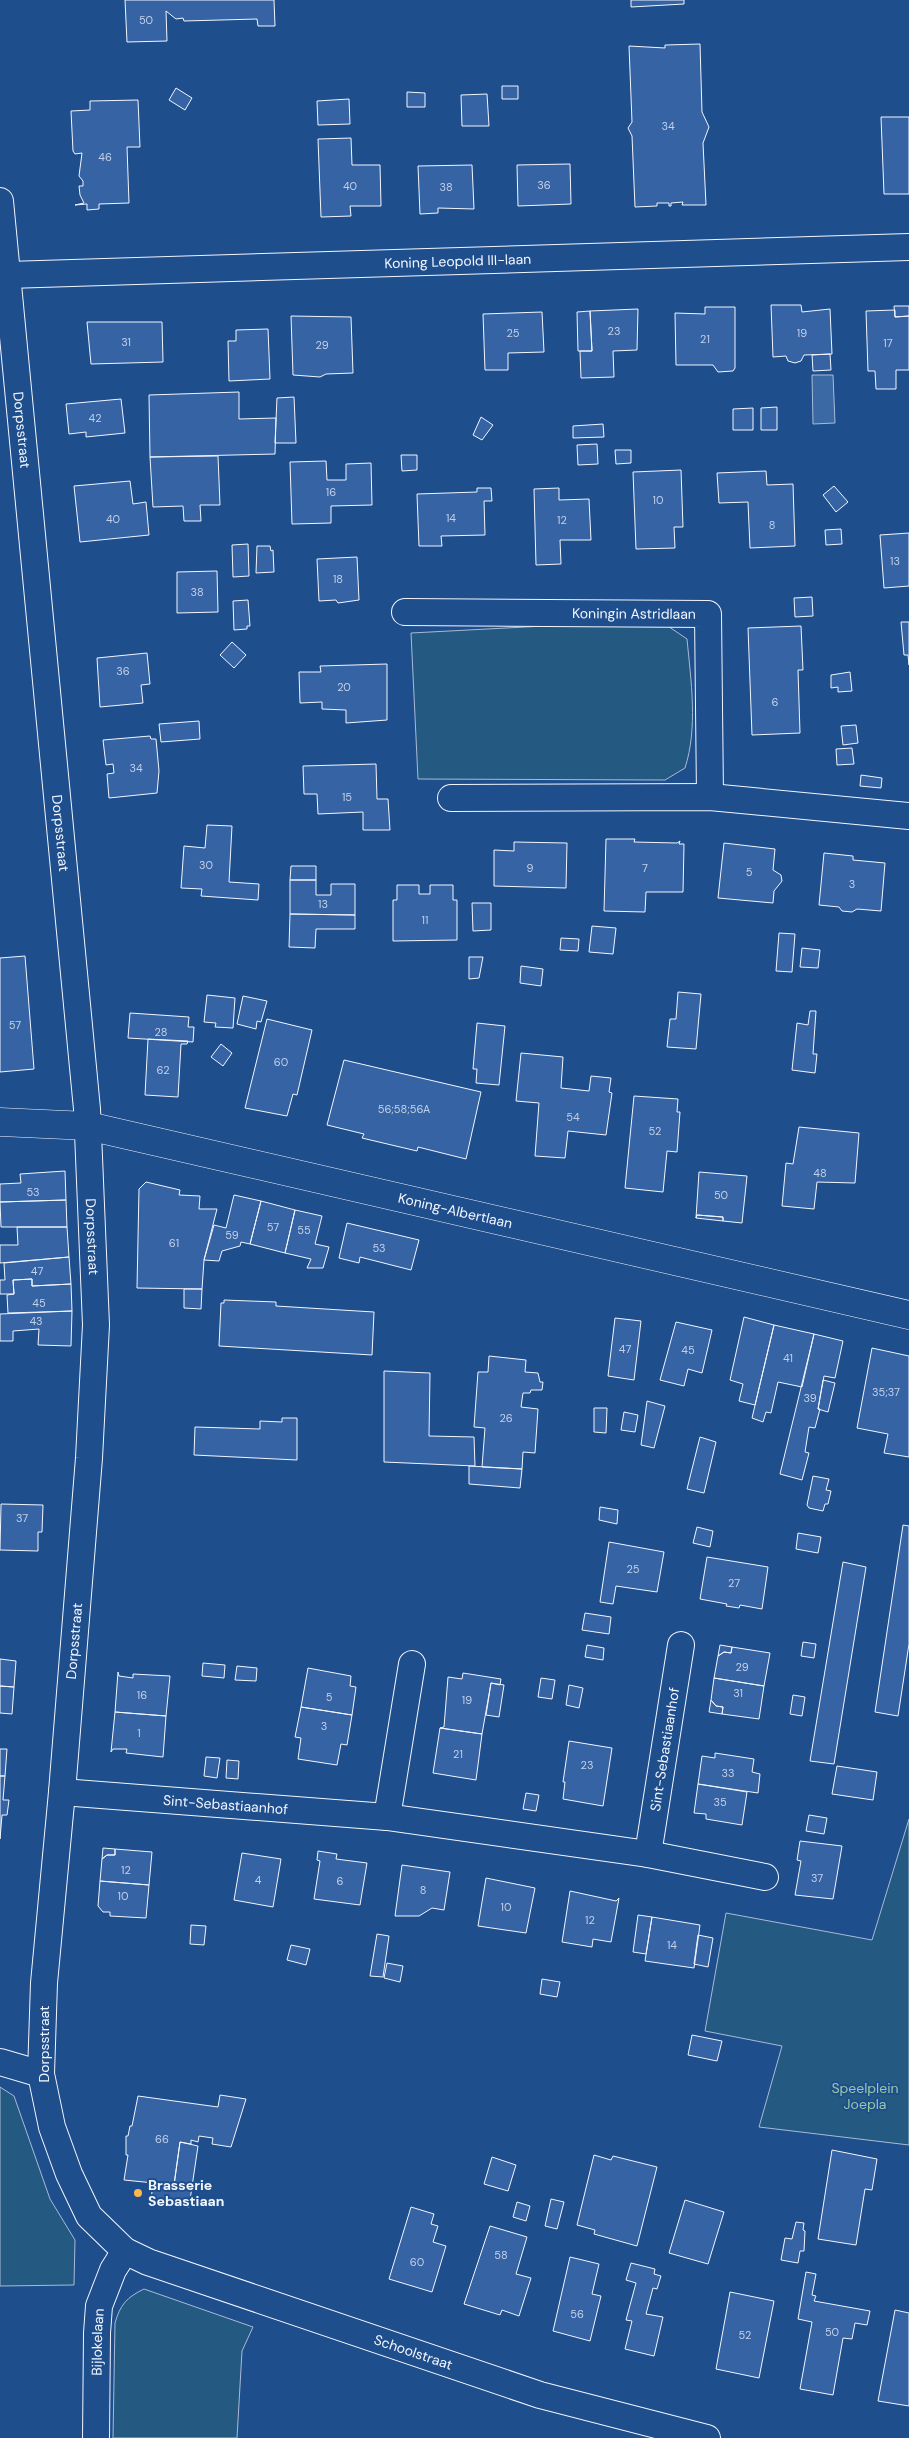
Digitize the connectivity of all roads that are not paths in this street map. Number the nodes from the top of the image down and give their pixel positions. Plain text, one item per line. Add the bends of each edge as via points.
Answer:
1 (0, 201) edge
2 (909, 246) edge
3 (4, 260) edge
4 (405, 612) dead end
5 (710, 797) junction
6 (451, 798) dead end
7 (909, 816) edge
8 (0, 1122) edge
9 (88, 1126) junction
10 (909, 1315) edge
11 (681, 1645) dead end
12 (412, 1664) dead end
13 (62, 1792) junction
14 (387, 1816) junction
15 (648, 1854) junction
16 (764, 1877) dead end
17 (0, 2062) edge
18 (41, 2074) junction
19 (125, 2251) junction
20 (96, 2438) edge
21 (707, 2438) edge

1 - 3 street, Dorpsstraat
2 - 3 street, Koning Leopold III-laan
3 - 9 street, Dorpsstraat
4 - 5 street, Koningin Astridlaan via 708,614
5 - 6 street
5 - 7 street
8 - 9 street, Koning-Albertlaan
9 - 10 street, Koning-Albertlaan
9 - 13 street, Dorpsstraat via 96,1324 89,1458
11 - 15 street, Sint-Sebastiaanhof
12 - 14 street
13 - 14 street, Sint-Sebastiaanhof
13 - 18 street, Dorpsstraat via 44,1983
14 - 15 street, Sint-Sebastiaanhof
15 - 16 street, Sint-Sebastiaanhof
17 - 18 street
18 - 19 street, Dorpsstraat via 52,2127 68,2174 89,2216
19 - 20 street, Bijlokelaan via 113,2270 99,2306
19 - 21 street, Schoolstraat via 166,2268 540,2395

